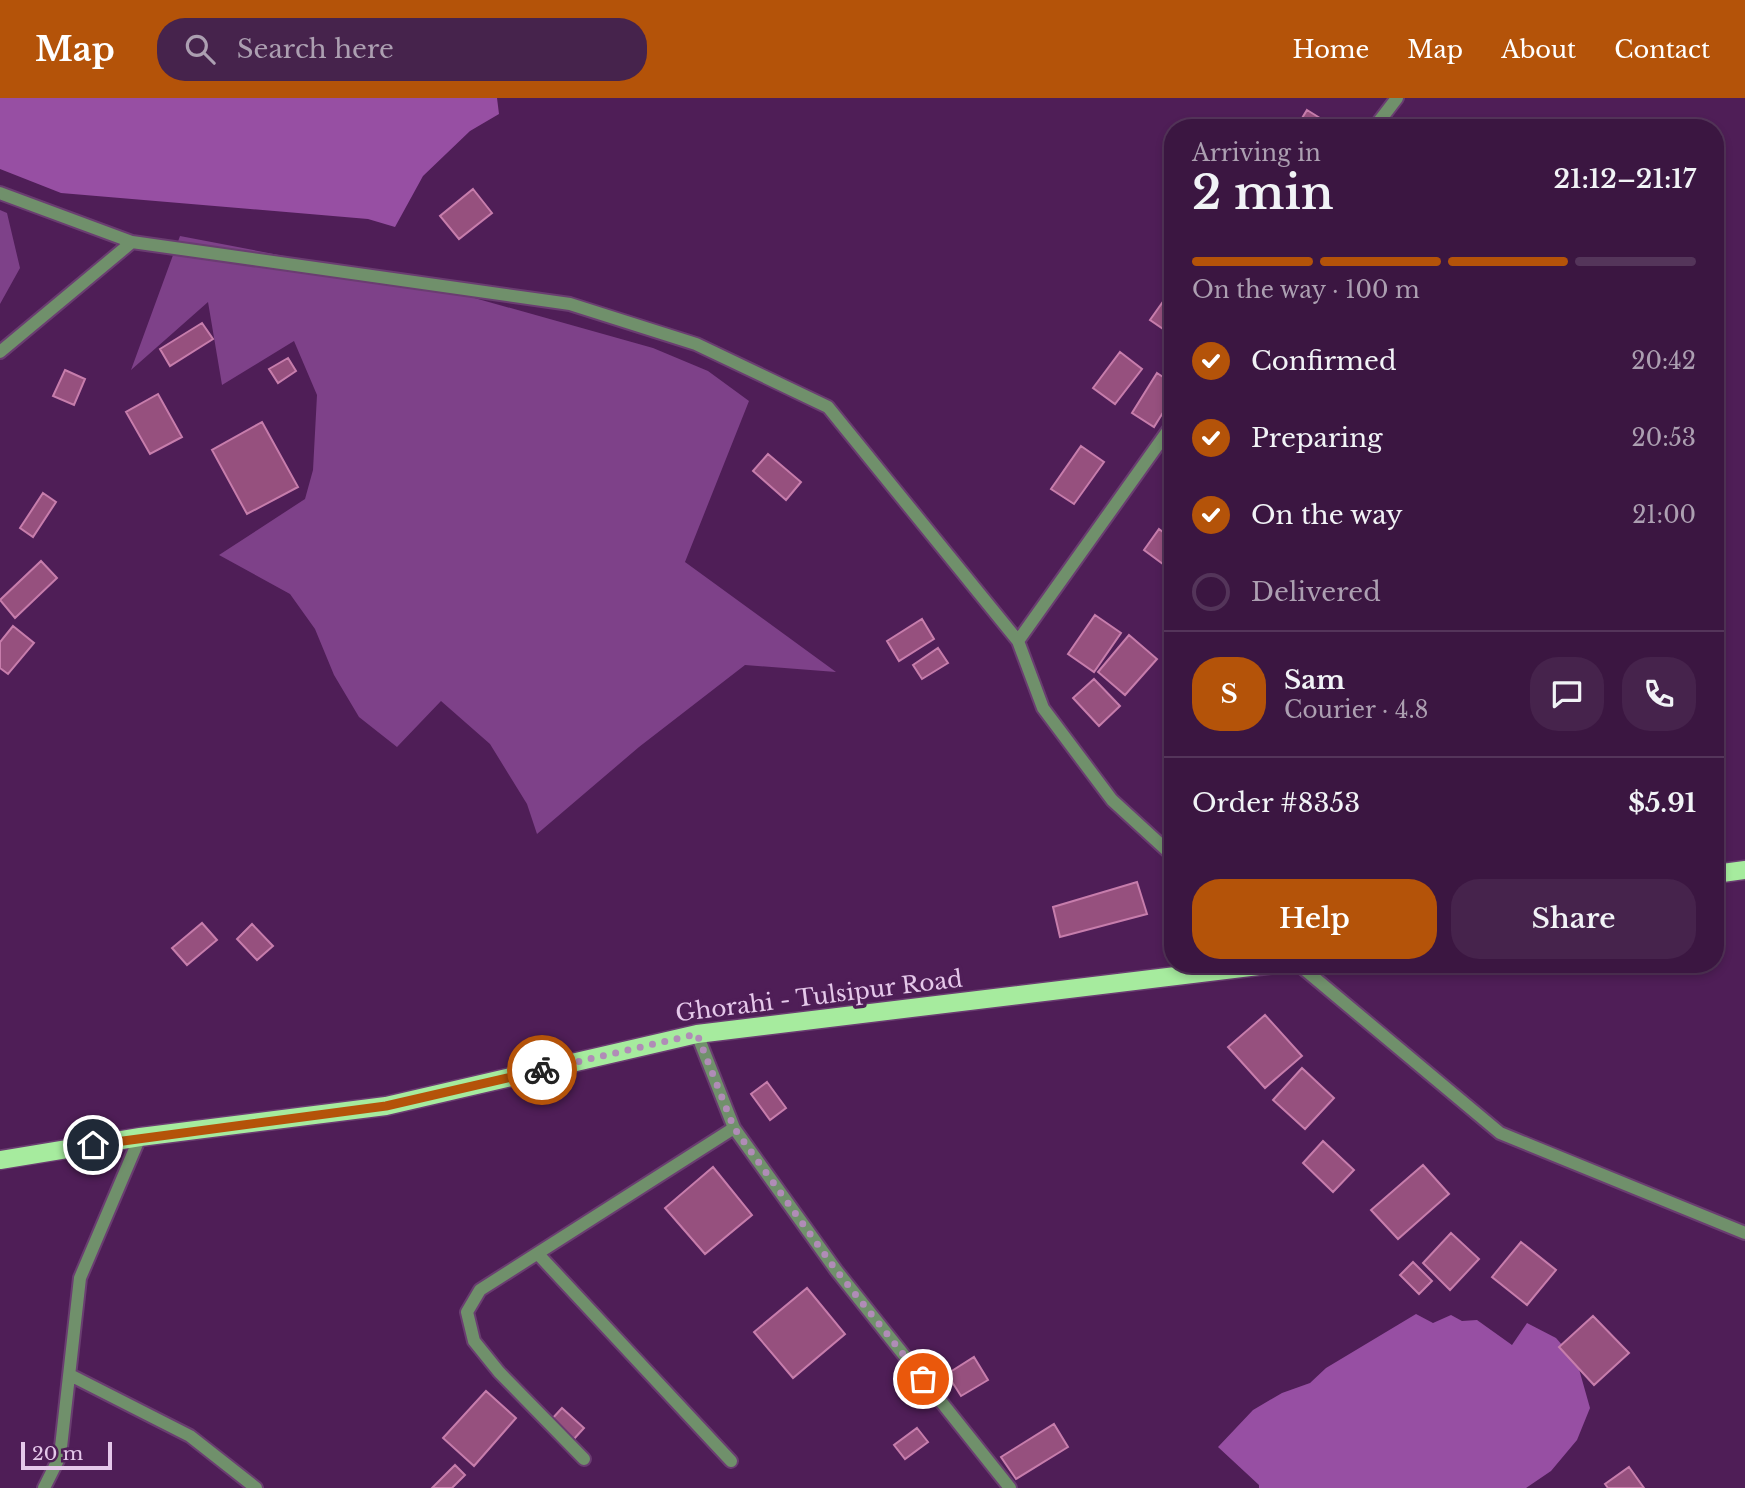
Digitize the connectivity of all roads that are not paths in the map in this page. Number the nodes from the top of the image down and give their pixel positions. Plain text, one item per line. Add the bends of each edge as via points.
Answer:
1 (1397, 98) edge
2 (1381, 119) edge
3 (0, 194) edge
4 (132, 242) junction
5 (0, 352) edge
6 (1164, 436) edge
7 (1018, 641) junction
8 (1164, 848) edge
9 (1745, 870) edge
10 (1724, 873) edge
11 (1201, 973) edge
12 (1309, 973) edge
13 (697, 1034) junction
14 (734, 1128) junction
15 (140, 1137) junction
16 (0, 1160) edge
17 (1745, 1233) edge
18 (538, 1254) junction
19 (70, 1374) junction
20 (584, 1459) dead end
21 (731, 1461) dead end
22 (44, 1488) edge
23 (256, 1488) edge
24 (1010, 1488) edge

1 - 2 street
3 - 4 street
4 - 5 street
4 - 7 street via 570,304 696,344 828,407
6 - 7 street
7 - 8 street via 1043,708 1112,800
9 - 10 main road
11 - 13 main road, Ghorahi - Tulsipur Road
12 - 17 street via 1500,1133
13 - 14 street
13 - 15 main road, Ghorahi - Tulsipur Road via 386,1106
14 - 18 street
14 - 24 street via 836,1270
15 - 16 main road, Ghorahi - Tulsipur Road
15 - 19 street via 80,1278
18 - 20 street via 480,1290 467,1312 474,1341
18 - 21 street
19 - 22 street via 60,1456
19 - 23 street via 190,1436

